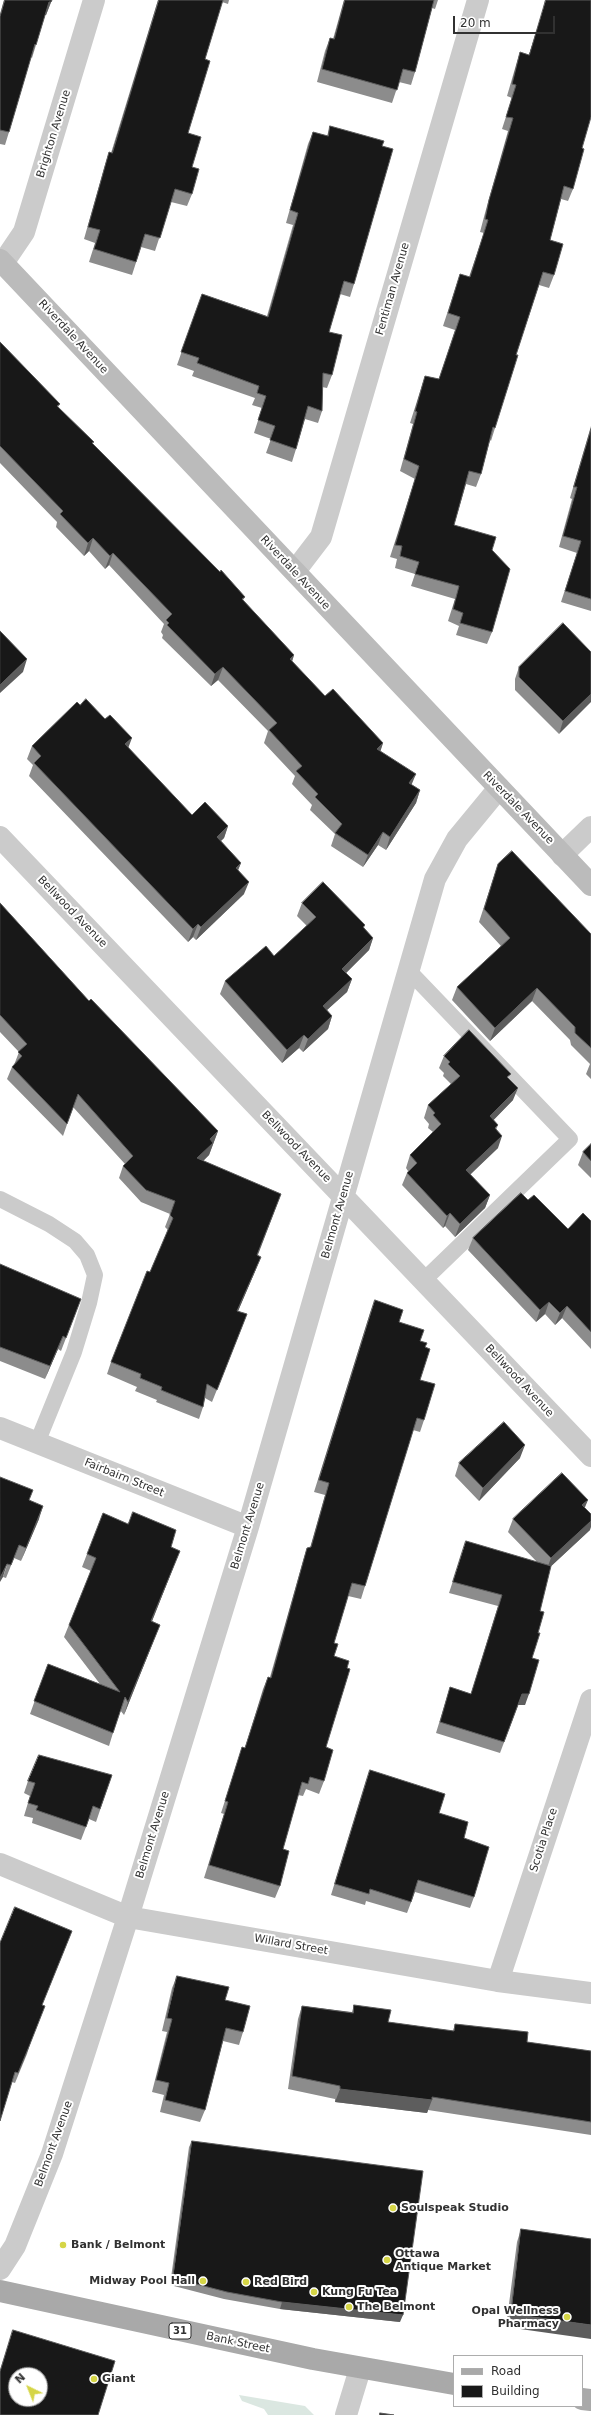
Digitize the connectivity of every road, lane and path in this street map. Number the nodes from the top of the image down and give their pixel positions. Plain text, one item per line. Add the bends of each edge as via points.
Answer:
1 (94, 0) edge
2 (478, 0) edge
3 (1, 262) edge
4 (295, 572) junction
5 (499, 788) junction
6 (591, 827) edge
7 (0, 837) edge
8 (562, 855) junction
9 (591, 885) edge
10 (409, 971) junction
11 (343, 1197) junction
12 (0, 1199) edge
13 (424, 1280) junction
14 (0, 1428) edge
15 (37, 1443) junction
16 (591, 1456) edge
17 (248, 1528) junction
18 (591, 1700) edge
19 (0, 1864) edge
20 (128, 1917) junction
21 (498, 1981) junction
22 (591, 1993) edge
23 (0, 2269) edge
24 (0, 2291) edge
25 (360, 2369) junction
26 (453, 2384) edge
27 (346, 2415) edge

1 - 3 street, Brighton Avenue via 24,232
2 - 4 street, Fentiman Avenue via 320,537
3 - 4 street, Riverdale Avenue
4 - 5 street, Riverdale Avenue
5 - 8 street, Riverdale Avenue
5 - 10 street, Belmont Avenue via 457,839 435,879
6 - 8 street
7 - 11 street, Bellwood Avenue
8 - 9 street, Riverdale Avenue
10 - 11 street, Belmont Avenue
10 - 13 lane via 570,1139
11 - 13 street, Bellwood Avenue
11 - 17 street, Belmont Avenue
12 - 15 lane via 75,1240 87,1255 95,1275 74,1352
13 - 16 street, Bellwood Avenue
14 - 15 street, Fairbairn Street
15 - 17 street, Fairbairn Street
17 - 20 street, Belmont Avenue
18 - 21 street, Scotia Place
19 - 20 street, Willard Street
20 - 21 street, Willard Street
20 - 23 street, Belmont Avenue via 52,2154 15,2246
21 - 22 street, Willard Street
24 - 25 main road, Bank Street / 31
25 - 26 main road, Bank Street / 31
25 - 27 street

